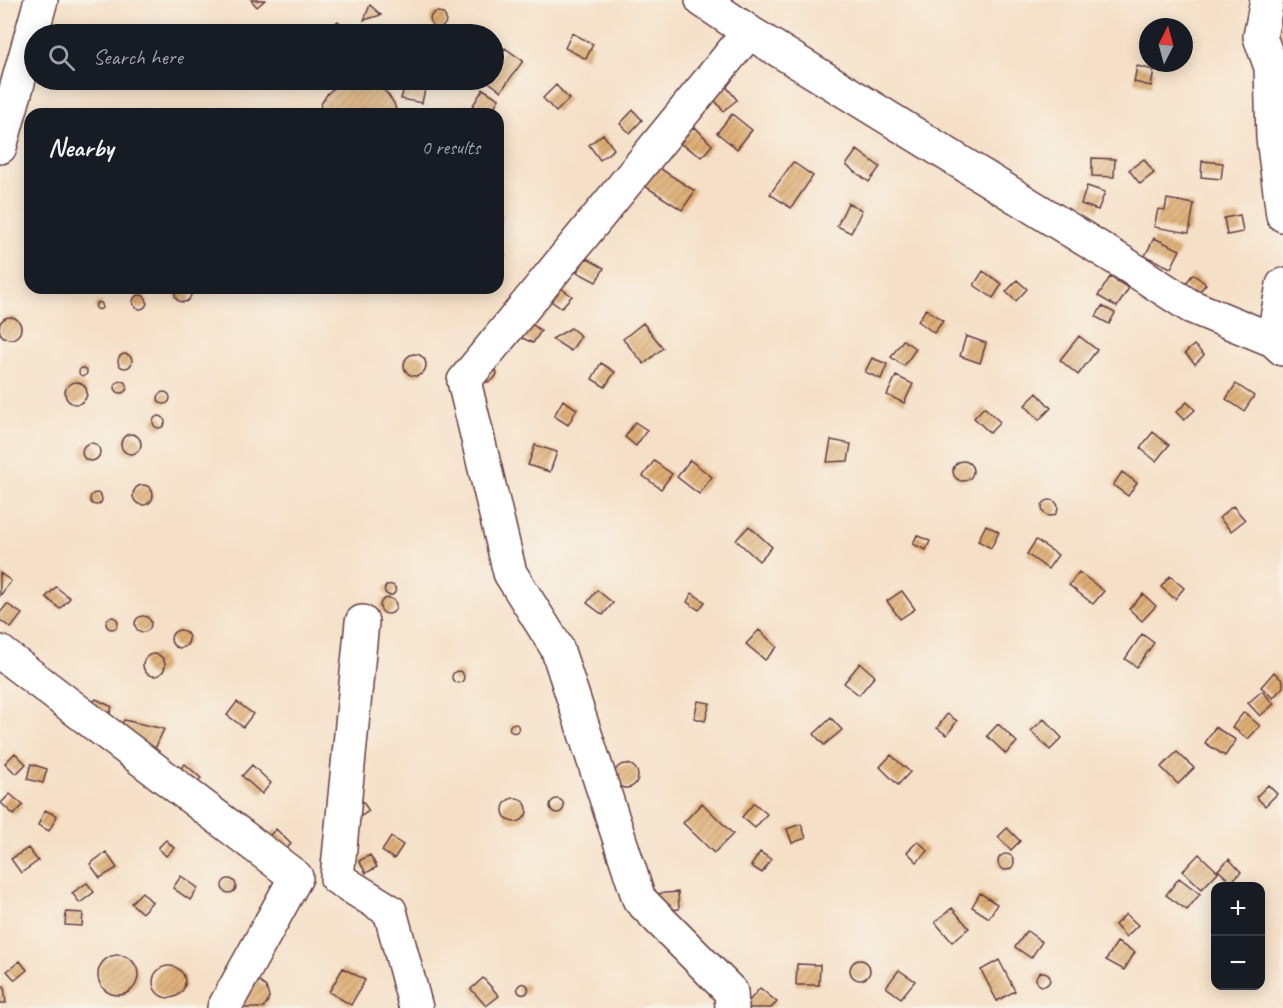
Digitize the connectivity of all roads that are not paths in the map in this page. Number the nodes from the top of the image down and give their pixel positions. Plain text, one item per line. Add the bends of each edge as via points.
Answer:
1 (41, 0) edge
2 (702, 0) edge
3 (1267, 0) edge
4 (34, 24) edge
5 (749, 32) junction
6 (24, 61) edge
7 (0, 147) edge
8 (1283, 215) edge
9 (1283, 285) edge
10 (1278, 345) edge
11 (362, 622) dead end
12 (0, 652) edge
13 (224, 1008) edge
14 (416, 1008) edge
15 (732, 1008) edge

1 - 4 street
2 - 5 street
3 - 8 street via 1260,37 1270,67 1273,138
5 - 10 street via 1190,306
5 - 15 street via 464,381 510,573 557,648 639,899 731,992
6 - 7 street
9 - 10 street
11 - 14 street via 337,878 390,911
12 - 13 street via 296,877

